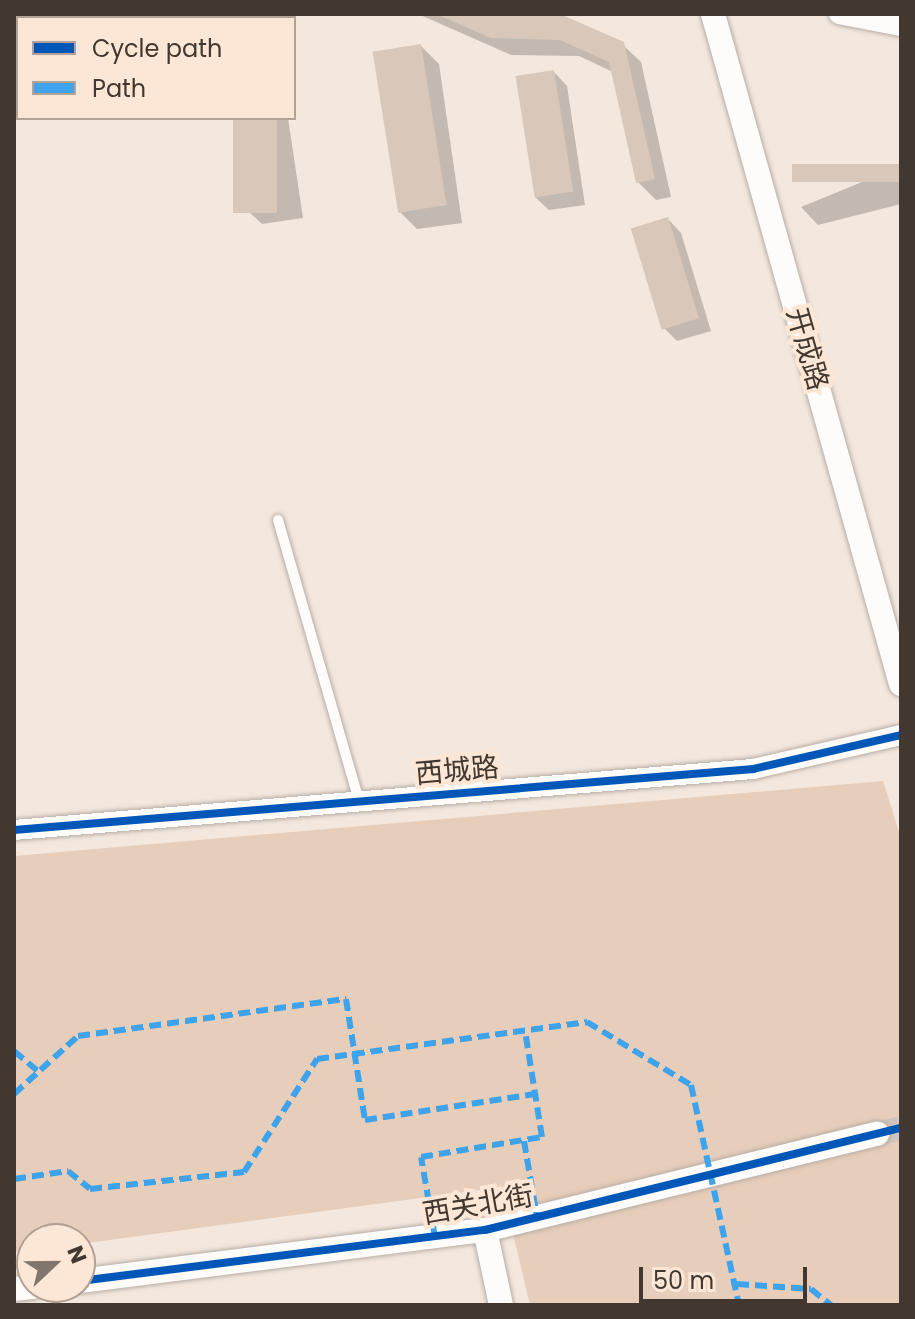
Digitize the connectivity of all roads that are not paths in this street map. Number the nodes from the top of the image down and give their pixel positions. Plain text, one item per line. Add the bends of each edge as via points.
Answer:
1 (713, 14) edge
2 (839, 14) edge
3 (901, 26) edge
4 (278, 520) dead end
5 (901, 684) edge
6 (901, 735) edge
7 (359, 801) junction
8 (14, 830) edge
9 (877, 1134) tunnel mouth
10 (485, 1230) junction
11 (96, 1279) edge
12 (501, 1305) edge

1 - 5 street, 开成路
2 - 3 street
4 - 7 lane
6 - 7 street, 西城路 via 753,769
7 - 8 street, 西城路
9 - 10 street, 西关北街
10 - 11 street, 西关北街
10 - 12 street

